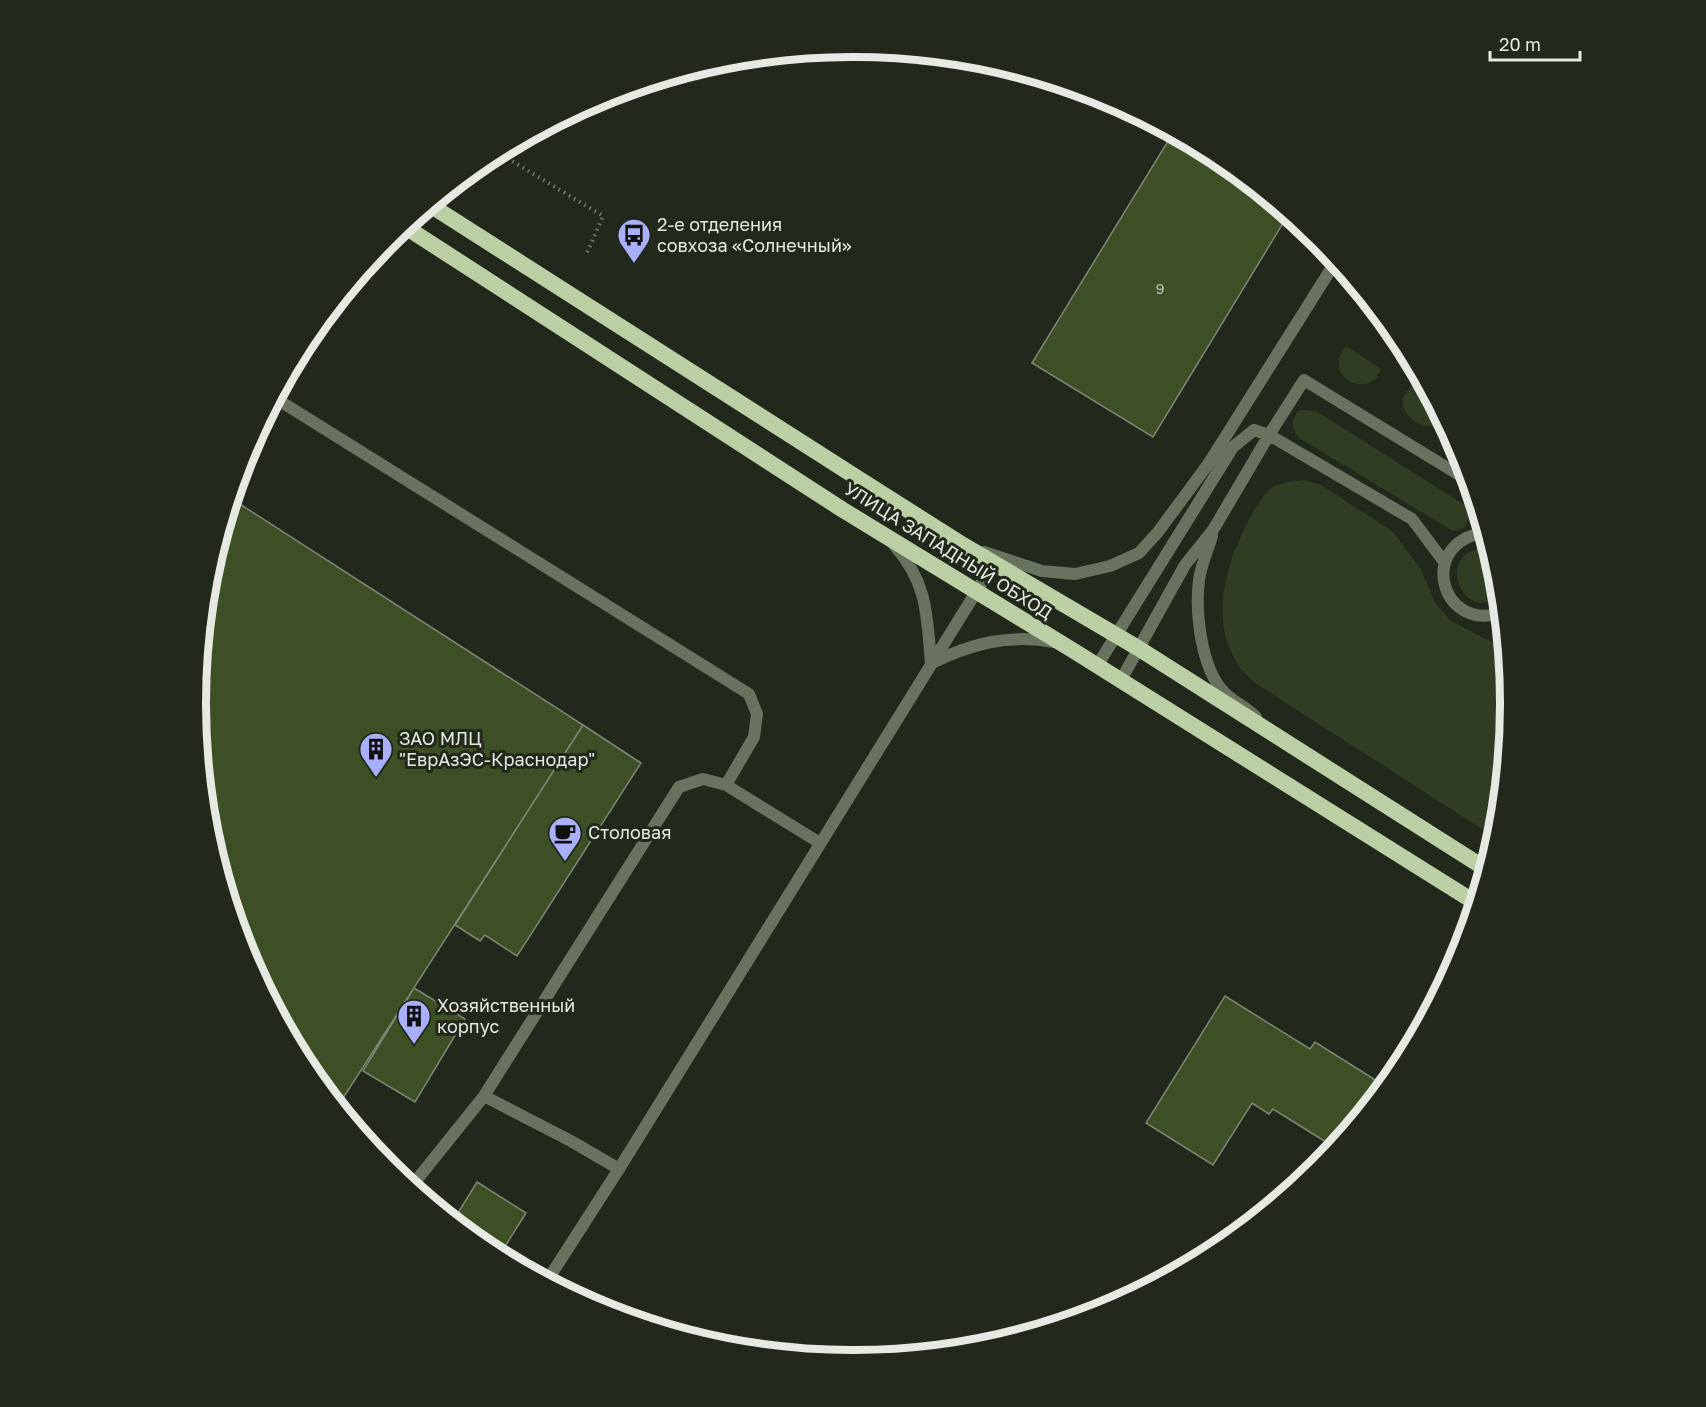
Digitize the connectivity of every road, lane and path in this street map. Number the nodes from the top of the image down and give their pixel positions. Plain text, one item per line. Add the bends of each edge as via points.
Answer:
1 (507, 158) edge
2 (437, 209) edge
3 (412, 231) edge
4 (588, 253) dead end
5 (1331, 269) edge
6 (281, 402) edge
7 (1269, 435) junction
8 (1233, 447) junction
9 (1206, 467) junction
10 (1457, 473) edge
11 (1213, 530) junction
12 (1476, 534) edge
13 (885, 536) junction
14 (963, 544) junction
15 (994, 563) junction
16 (1445, 563) junction
17 (975, 591) junction
18 (1493, 616) edge
19 (1116, 635) junction
20 (1062, 643) junction
21 (1138, 648) junction
22 (931, 664) junction
23 (1097, 666) junction
24 (1121, 680) junction
25 (1276, 737) junction
26 (726, 785) junction
27 (820, 843) junction
28 (1479, 864) edge
29 (1469, 898) edge
30 (484, 1096) junction
31 (619, 1169) junction
32 (416, 1180) edge
33 (551, 1274) edge

1 - 4 path via 603,216
2 - 14 highway, УЛИЦА ЗАПАДНЫЙ ОБХОД
3 - 13 highway, УЛИЦА ЗАПАДНЫЙ ОБХОД
5 - 9 street
6 - 26 street via 749,694 757,714 754,737
7 - 8 street via 1254,430
7 - 10 street via 1304,380
7 - 11 street
7 - 16 street via 1412,519
8 - 9 street
8 - 19 street
9 - 14 street via 1139,552 1110,566 1075,574 1042,571
11 - 21 street via 1185,564
11 - 25 street via 1200,578 1198,604 1210,671 1224,692 1245,706
12 - 16 street via 1460,541
13 - 17 highway, УЛИЦА ЗАПАДНЫЙ ОБХОД
13 - 22 street via 919,581
14 - 15 highway, УЛИЦА ЗАПАДНЫЙ ОБХОД
15 - 17 street
15 - 19 highway, УЛИЦА ЗАПАДНЫЙ ОБХОД
16 - 18 street via 1445,589 1452,600 1473,615
17 - 20 highway, УЛИЦА ЗАПАДНЫЙ ОБХОД
17 - 22 street
19 - 21 highway, УЛИЦА ЗАПАДНЫЙ ОБХОД
19 - 23 street
20 - 22 street via 1029,637 1000,641 952,653
20 - 23 highway, УЛИЦА ЗАПАДНЫЙ ОБХОД
21 - 24 street
21 - 25 highway, УЛИЦА ЗАПАДНЫЙ ОБХОД
22 - 27 street
23 - 24 highway, УЛИЦА ЗАПАДНЫЙ ОБХОД
24 - 29 highway, УЛИЦА ЗАПАДНЫЙ ОБХОД
25 - 28 highway, УЛИЦА ЗАПАДНЫЙ ОБХОД
26 - 27 street
26 - 30 street via 704,779 679,787
27 - 31 street
30 - 31 street
30 - 32 street
31 - 33 street

